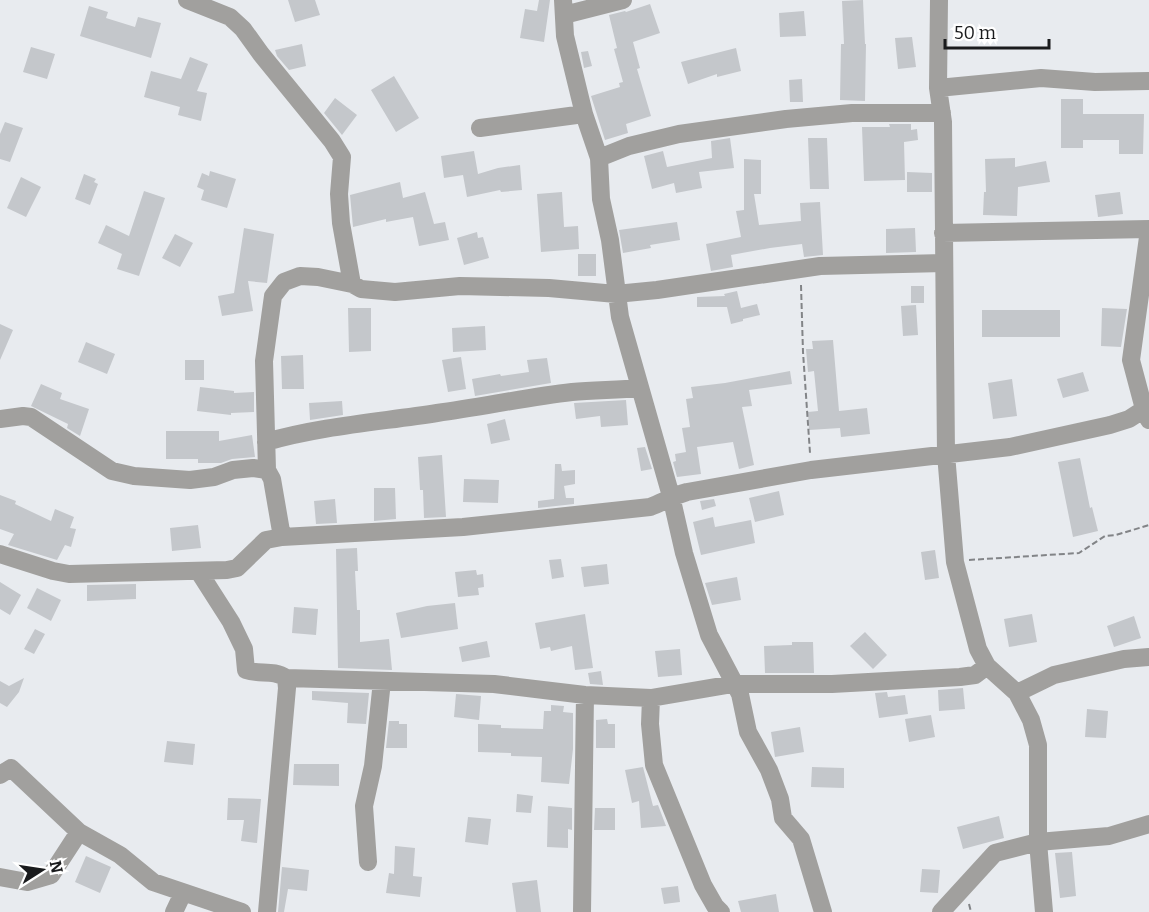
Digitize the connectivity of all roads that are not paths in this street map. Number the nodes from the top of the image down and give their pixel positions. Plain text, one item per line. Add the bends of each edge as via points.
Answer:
1 (187, 0) edge
2 (624, 0) edge
3 (939, 0) edge
4 (564, 8) edge
5 (1149, 81) edge
6 (938, 88) junction
7 (942, 113) junction
8 (584, 114) junction
9 (480, 128) dead end
10 (599, 158) junction
11 (1149, 230) edge
12 (943, 233) junction
13 (944, 263) junction
14 (352, 284) junction
15 (616, 294) junction
16 (640, 388) junction
17 (1147, 412) edge
18 (0, 419) edge
19 (266, 442) junction
20 (946, 454) junction
21 (267, 470) junction
22 (671, 496) junction
23 (282, 537) junction
24 (0, 554) edge
25 (227, 570) junction
26 (199, 572) junction
27 (220, 606) junction
28 (1149, 657) edge
29 (987, 666) junction
30 (286, 678) junction
31 (382, 681) junction
32 (734, 684) junction
33 (1017, 693) junction
34 (585, 695) junction
35 (651, 698) junction
36 (0, 775) edge
37 (1149, 824) edge
38 (79, 832) junction
39 (1038, 842) junction
40 (368, 862) dead end
41 (0, 877) edge
42 (183, 893) junction
43 (174, 912) edge
44 (242, 912) edge
45 (267, 912) edge
46 (582, 912) edge
47 (721, 912) edge
48 (823, 912) edge
49 (941, 912) edge
50 (1044, 912) edge

1 - 14 street via 230,17 243,29 342,157 341,223
2 - 4 street
3 - 6 street
4 - 8 street via 565,36
5 - 6 street via 1041,78
6 - 7 street
7 - 10 street via 852,113 786,119 679,134
7 - 12 street
8 - 9 street
8 - 10 street
10 - 15 street via 601,199
11 - 12 street
11 - 17 street via 1131,360
12 - 13 street
13 - 15 street via 801,268
13 - 20 street
14 - 15 street via 361,289 395,292 460,286
14 - 19 street via 300,276 284,282 273,296 264,361
15 - 16 street
16 - 19 street via 572,392 349,424
16 - 22 street
17 - 20 street via 1058,438
18 - 21 street via 31,417 112,471 134,476 190,480 233,470
19 - 21 street
20 - 22 street via 811,470
20 - 29 street via 955,562 978,649
21 - 23 street
22 - 23 street via 650,507 624,511 463,527
22 - 32 street via 709,635
23 - 25 street via 266,540 237,568
24 - 26 street via 69,574
25 - 26 street
25 - 27 street
26 - 27 street
27 - 30 street via 244,649 246,670 279,673
28 - 33 street via 1054,675
29 - 32 street via 975,675 960,677 832,684
29 - 33 street
30 - 31 street
30 - 45 street
31 - 34 street via 494,684
31 - 40 street via 373,766 364,806
32 - 35 street
32 - 48 street via 748,732 770,770 783,818 801,839
33 - 39 street via 1038,745
34 - 35 street
34 - 46 street
35 - 47 street via 654,765 703,885
36 - 38 street via 11,768
37 - 39 street via 1108,836
38 - 41 street via 51,875 27,882
38 - 42 street via 120,855 153,882
39 - 49 street via 995,853
39 - 50 street
42 - 43 street
42 - 44 street

